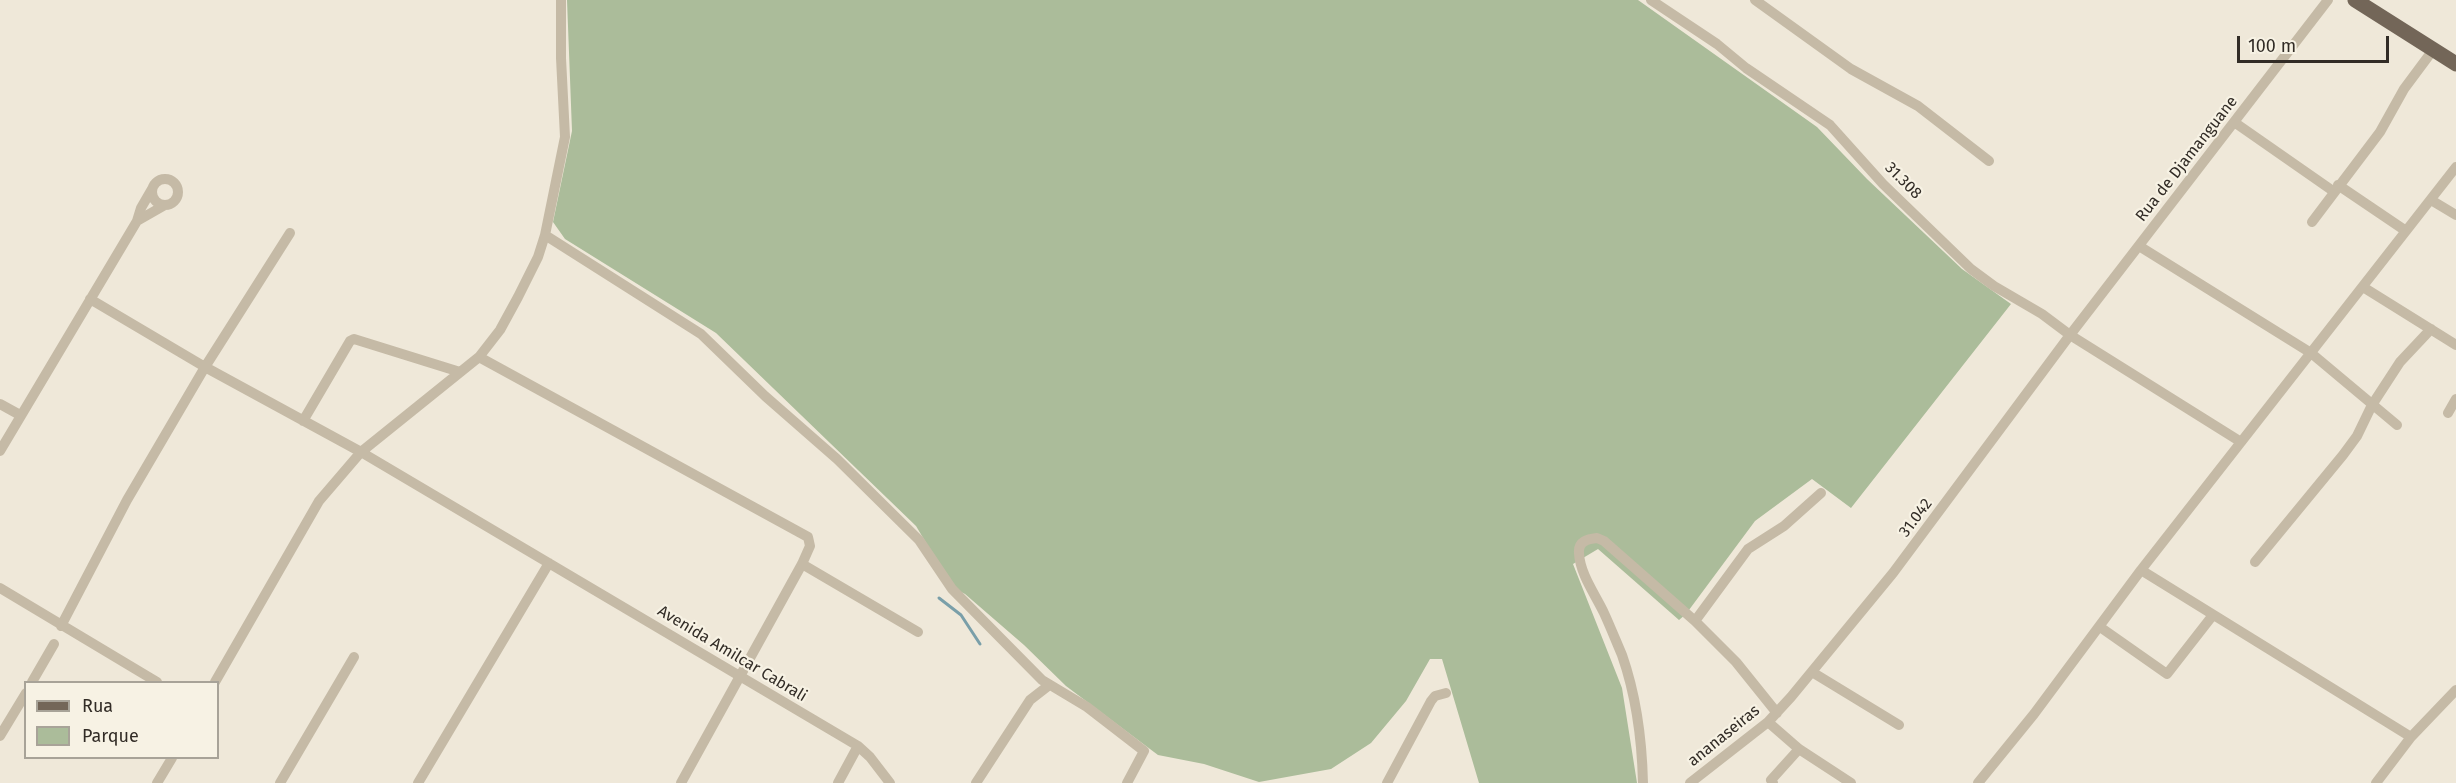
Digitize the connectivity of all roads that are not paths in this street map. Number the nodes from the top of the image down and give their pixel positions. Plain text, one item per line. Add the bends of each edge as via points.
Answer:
1 (561, 0) edge
2 (1651, 0) edge
3 (1755, 0) edge
4 (2328, 0) edge
5 (2355, 0) edge
6 (2433, 50) junction
7 (2456, 64) edge
8 (2234, 122) junction
9 (1989, 161) dead end
10 (2456, 167) edge
11 (2336, 188) junction
12 (152, 189) junction
13 (2432, 200) junction
14 (165, 205) junction
15 (2456, 215) edge
16 (137, 221) junction
17 (2312, 222) dead end
18 (2406, 231) junction
19 (290, 233) dead end
20 (545, 235) junction
21 (2139, 246) junction
22 (2363, 287) junction
23 (90, 299) junction
24 (2431, 329) junction
25 (2070, 335) junction
26 (2456, 345) edge
27 (2310, 353) junction
28 (479, 357) junction
29 (205, 367) junction
30 (460, 372) junction
31 (2456, 399) edge
32 (0, 404) edge
33 (2372, 405) junction
34 (2448, 413) dead end
35 (20, 415) junction
36 (303, 421) junction
37 (2397, 425) dead end
38 (2241, 442) junction
39 (0, 451) edge
40 (361, 452) junction
41 (1821, 493) dead end
42 (2255, 562) dead end
43 (549, 563) junction
44 (802, 564) junction
45 (2141, 570) junction
46 (0, 588) edge
47 (2213, 615) junction
48 (1695, 621) junction
49 (61, 626) junction
50 (2100, 627) junction
51 (918, 632) dead end
52 (54, 644) dead end
53 (354, 657) dead end
54 (1812, 672) junction
55 (740, 675) junction
56 (33, 681) edge
57 (155, 681) edge
58 (216, 681) edge
59 (1048, 686) junction
60 (2456, 690) edge
61 (1446, 693) dead end
62 (24, 696) edge
63 (1777, 712) junction
64 (1768, 722) junction
65 (1899, 725) dead end
66 (0, 736) edge
67 (2412, 737) junction
68 (858, 746) junction
69 (1799, 748) junction
70 (171, 759) edge
71 (892, 782) edge
72 (1770, 782) edge
73 (157, 783) edge
74 (280, 783) edge
75 (418, 783) edge
76 (681, 783) edge
77 (838, 783) edge
78 (976, 783) edge
79 (1127, 783) edge
80 (1387, 783) edge
81 (1643, 783) edge
82 (1690, 783) edge
83 (1851, 783) edge
84 (1978, 783) edge
85 (2376, 783) edge

1 - 20 street via 565,137
2 - 25 street, 31.308 via 1830,125 1971,269
3 - 9 street via 1851,69 1918,106
4 - 8 street, Rua de Djamanguane
5 - 6 main road
6 - 7 main road
6 - 11 street via 2404,89 2380,132
8 - 11 street
8 - 21 street, Rua de Djamanguane
10 - 13 street
11 - 17 street
11 - 18 street
12 - 14 street via 153,198
12 - 14 street via 160,180 175,184 176,199
12 - 16 street
13 - 15 street
13 - 18 street
14 - 16 street
16 - 23 street
18 - 22 street
19 - 29 street
20 - 28 street via 518,297
20 - 59 street via 701,334 919,540 952,590
21 - 25 street, Rua de Djamanguane
21 - 27 street
22 - 24 street
22 - 27 street
23 - 29 street, Avenida Amilcar Cabrali
23 - 35 street
24 - 26 street
24 - 33 street via 2400,362
25 - 38 street, 31.308
25 - 54 street, 31.042 via 1893,573
27 - 33 street
27 - 38 street
28 - 30 street
28 - 44 street via 803,533 810,546
29 - 36 street, Avenida Amilcar Cabrali
29 - 49 street via 127,500
30 - 36 street via 354,339
30 - 40 street
31 - 34 street
32 - 35 street
33 - 37 street
33 - 42 street via 2343,455
35 - 39 street
36 - 40 street, Avenida Amilcar Cabrali
38 - 45 street
40 - 43 street, Avenida Amilcar Cabrali
40 - 58 street via 319,501
41 - 48 street via 1784,526 1748,549
43 - 55 street, Avenida Amilcar Cabrali
43 - 75 street
44 - 51 street
44 - 55 street
45 - 47 street
45 - 50 street
46 - 49 street
47 - 50 street via 2167,674
47 - 67 street
48 - 63 street via 1736,662
48 - 81 street via 1604,541 1598,538 1579,546 1583,571 1622,656 1639,726
49 - 57 street
50 - 84 street
52 - 56 street
53 - 74 street
54 - 63 street, 31.042
54 - 65 street
55 - 68 street, Avenida Amilcar Cabrali
55 - 76 street
59 - 78 street via 1030,700
59 - 79 street via 1087,707 1144,751
60 - 67 street
61 - 80 street via 1431,701
62 - 66 street
63 - 64 street, ananaseiras
64 - 69 street
64 - 82 street, ananaseiras
67 - 85 street
68 - 71 street, Avenida Amilcar Cabrali
68 - 77 street
69 - 72 street
69 - 83 street
70 - 73 street

